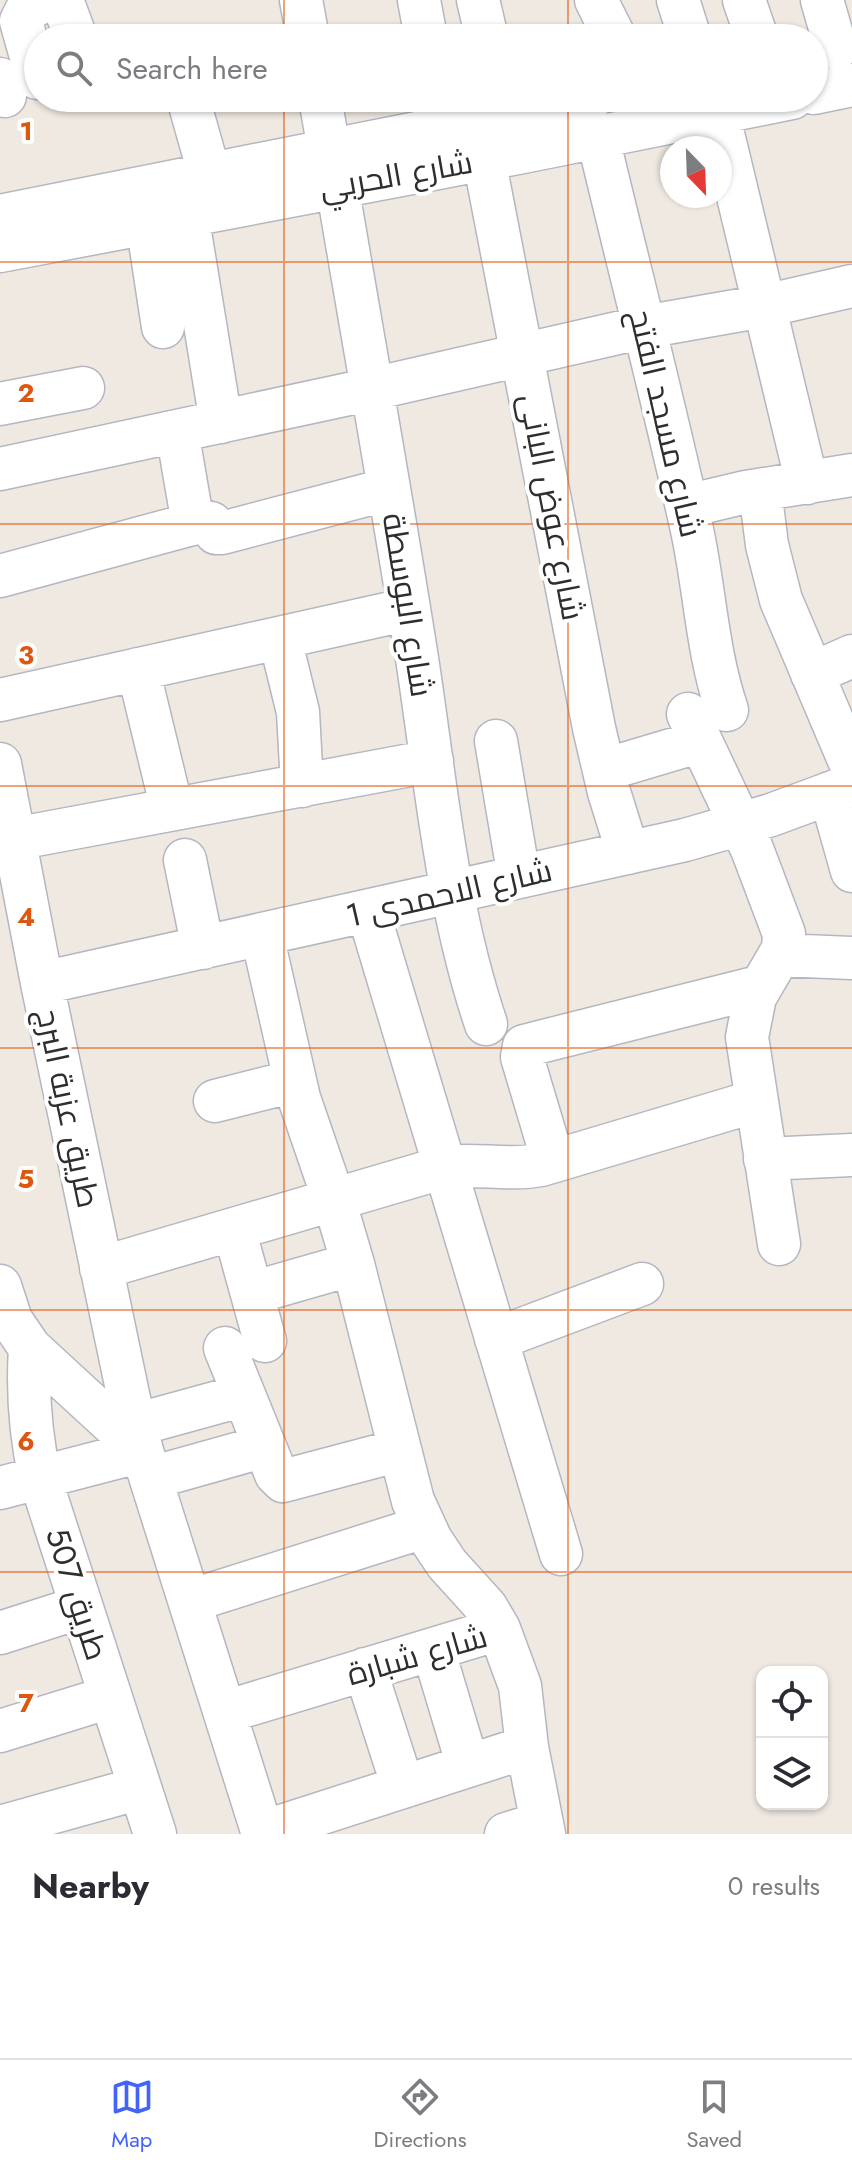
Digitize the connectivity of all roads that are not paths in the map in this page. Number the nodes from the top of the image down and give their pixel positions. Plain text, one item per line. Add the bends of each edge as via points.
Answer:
1 (44, 0) edge
2 (62, 0) edge
3 (301, 0) edge
4 (419, 0) edge
5 (478, 0) edge
6 (596, 0) edge
7 (678, 0) edge
8 (744, 0) edge
9 (822, 0) edge
10 (71, 24) edge
11 (305, 24) edge
12 (423, 24) edge
13 (484, 24) edge
14 (608, 24) edge
15 (686, 24) edge
16 (752, 24) edge
17 (839, 58) edge
18 (14, 84) edge
19 (188, 112) edge
20 (323, 112) edge
21 (545, 112) edge
22 (723, 112) edge
23 (438, 113) edge
24 (718, 113) junction
25 (595, 118) edge
26 (484, 159) junction
27 (333, 168) junction
28 (190, 204) junction
29 (0, 216) edge
30 (0, 251) edge
31 (852, 286) edge
32 (764, 306) junction
33 (163, 327) dead end
34 (644, 327) junction
35 (522, 355) junction
36 (83, 388) dead end
37 (372, 389) junction
38 (0, 404) edge
39 (221, 422) junction
40 (177, 431) junction
41 (0, 469) edge
42 (852, 475) edge
43 (807, 483) junction
44 (389, 489) junction
45 (760, 490) junction
46 (687, 506) junction
47 (193, 524) junction
48 (0, 576) edge
49 (409, 609) junction
50 (280, 639) junction
51 (852, 656) edge
52 (138, 669) junction
53 (812, 674) junction
54 (0, 700) edge
55 (705, 721) junction
56 (496, 741) dead end
57 (432, 761) junction
58 (604, 770) junction
59 (845, 781) edge
60 (302, 786) junction
61 (5, 801) edge
62 (172, 809) junction
63 (741, 824) junction
64 (628, 853) junction
65 (185, 860) dead end
66 (852, 871) edge
67 (519, 877) junction
68 (453, 892) junction
69 (368, 911) junction
70 (262, 935) junction
71 (203, 948) junction
72 (852, 958) edge
73 (769, 971) junction
74 (42, 983) junction
75 (486, 1024) dead end
76 (294, 1081) junction
77 (215, 1101) dead end
78 (756, 1101) junction
79 (852, 1155) edge
80 (765, 1159) junction
81 (553, 1161) junction
82 (445, 1167) junction
83 (334, 1200) junction
84 (234, 1229) junction
85 (779, 1244) dead end
86 (353, 1264) junction
87 (101, 1268) junction
88 (642, 1284) dead end
89 (0, 1286) edge
90 (252, 1293) junction
91 (496, 1339) junction
92 (265, 1341) dead end
93 (30, 1348) junction
94 (225, 1348) dead end
95 (244, 1395) junction
96 (265, 1446) junction
97 (400, 1450) junction
98 (143, 1451) junction
99 (40, 1478) junction
100 (0, 1488) edge
101 (424, 1527) junction
102 (561, 1554) dead end
103 (190, 1601) junction
104 (81, 1607) junction
105 (499, 1629) junction
106 (0, 1633) edge
107 (433, 1649) junction
108 (365, 1669) junction
109 (110, 1697) junction
110 (225, 1712) junction
111 (0, 1731) edge
112 (527, 1747) junction
113 (468, 1766) junction
114 (403, 1787) junction
115 (140, 1788) junction
116 (0, 1827) edge
117 (531, 1830) edge
118 (263, 1833) edge
119 (155, 1834) edge

1 - 18 street via 26,11 21,21
2 - 10 street
3 - 11 street
4 - 12 street
5 - 13 street
6 - 14 street
7 - 15 street
8 - 16 street
9 - 17 street
19 - 28 street
20 - 27 street, شارع البوسطة
21 - 25 street, شارع الحربي
22 - 24 street, شارع الحربي
23 - 27 street, شارع الحربي
24 - 25 street, شارع الحربي
24 - 32 street
25 - 26 street, شارع الحربي
25 - 34 street, شارع مسجد الفتح
26 - 27 street, شارع الحربي
26 - 35 street, شارع عوض البانى
27 - 28 street, شارع الحربي
27 - 37 street, شارع البوسطة
28 - 29 street, شارع الحربي
28 - 30 street, شارع الحربي
28 - 33 street
28 - 39 street
31 - 32 street
32 - 34 street
32 - 43 street
34 - 35 street
34 - 46 street, شارع مسجد الفتح
35 - 37 street
35 - 58 street, شارع عوض البانى
36 - 38 street
37 - 39 street
37 - 44 street, شارع البوسطة
39 - 40 street
40 - 41 street
40 - 47 street
42 - 43 street
43 - 45 street
44 - 47 street via 222,533 206,521
44 - 49 street, شارع البوسطة
45 - 46 street
45 - 53 street via 775,582
46 - 55 street, شارع مسجد الفتح via 715,666
47 - 48 street
49 - 50 street
49 - 57 street, شارع البوسطة
50 - 52 street
50 - 60 street via 298,712
51 - 53 street
52 - 54 street
52 - 62 street
53 - 59 street
55 - 58 street
55 - 63 street, شارع مسجد الفتح
56 - 67 street
57 - 60 street
57 - 68 street, شارع البوسطة
58 - 64 street, شارع عوض البانى
59 - 63 street, شارع الاحمدى 1
59 - 66 street
60 - 62 street
61 - 62 street
61 - 74 street, طريق عزبة البرج
63 - 64 street, شارع الاحمدى 1
63 - 73 street, شارع مسجد الفتح via 782,927 784,942
64 - 67 street, شارع الاحمدى 1
65 - 71 street
67 - 68 street, شارع الاحمدى 1
68 - 69 street, شارع الاحمدى 1
68 - 75 street, شارع البوسطة
69 - 70 street, شارع الاحمدى 1
69 - 82 street
70 - 71 street, شارع الاحمدى 1
70 - 76 street
71 - 74 street, شارع الاحمدى 1
72 - 73 street
73 - 78 street, شارع مسجد الفتح via 751,1007 747,1037
73 - 81 street via 526,1045 522,1057
74 - 87 street, طريق عزبة البرج
76 - 77 street
76 - 83 street
78 - 80 street, شارع مسجد الفتح
78 - 81 street
79 - 80 street
80 - 85 street, شارع مسجد الفتح
81 - 82 street via 516,1168
82 - 83 street
82 - 91 street
83 - 84 street
83 - 86 street
84 - 87 street
84 - 90 street
86 - 90 street
86 - 97 street
87 - 98 street, طريق عزبة البرج
88 - 91 street
89 - 93 street, طريق عزبة البرج via 11,1320
90 - 92 street
91 - 102 street
93 - 98 street, طريق عزبة البرج
93 - 99 street, طريق 507 via 30,1436
94 - 95 street
95 - 96 street
95 - 98 street
96 - 97 street via 278,1477 286,1481
96 - 98 street
97 - 101 street
98 - 99 street
98 - 103 street, طريق عزبة البرج
99 - 100 street
99 - 104 street, طريق 507
101 - 103 street
101 - 105 street
103 - 110 street, طريق عزبة البرج
104 - 106 street
104 - 109 street, طريق 507
105 - 107 street, شارع شبارة
105 - 112 street, شارع شبارة via 520,1686
107 - 108 street, شارع شبارة
107 - 113 street
108 - 110 street, شارع شبارة
108 - 114 street
109 - 111 street
109 - 115 street, طريق 507
110 - 118 street, طريق عزبة البرج
112 - 113 street
112 - 117 street, شارع شبارة
113 - 114 street
114 - 118 street
115 - 116 street
115 - 119 street, طريق 507

